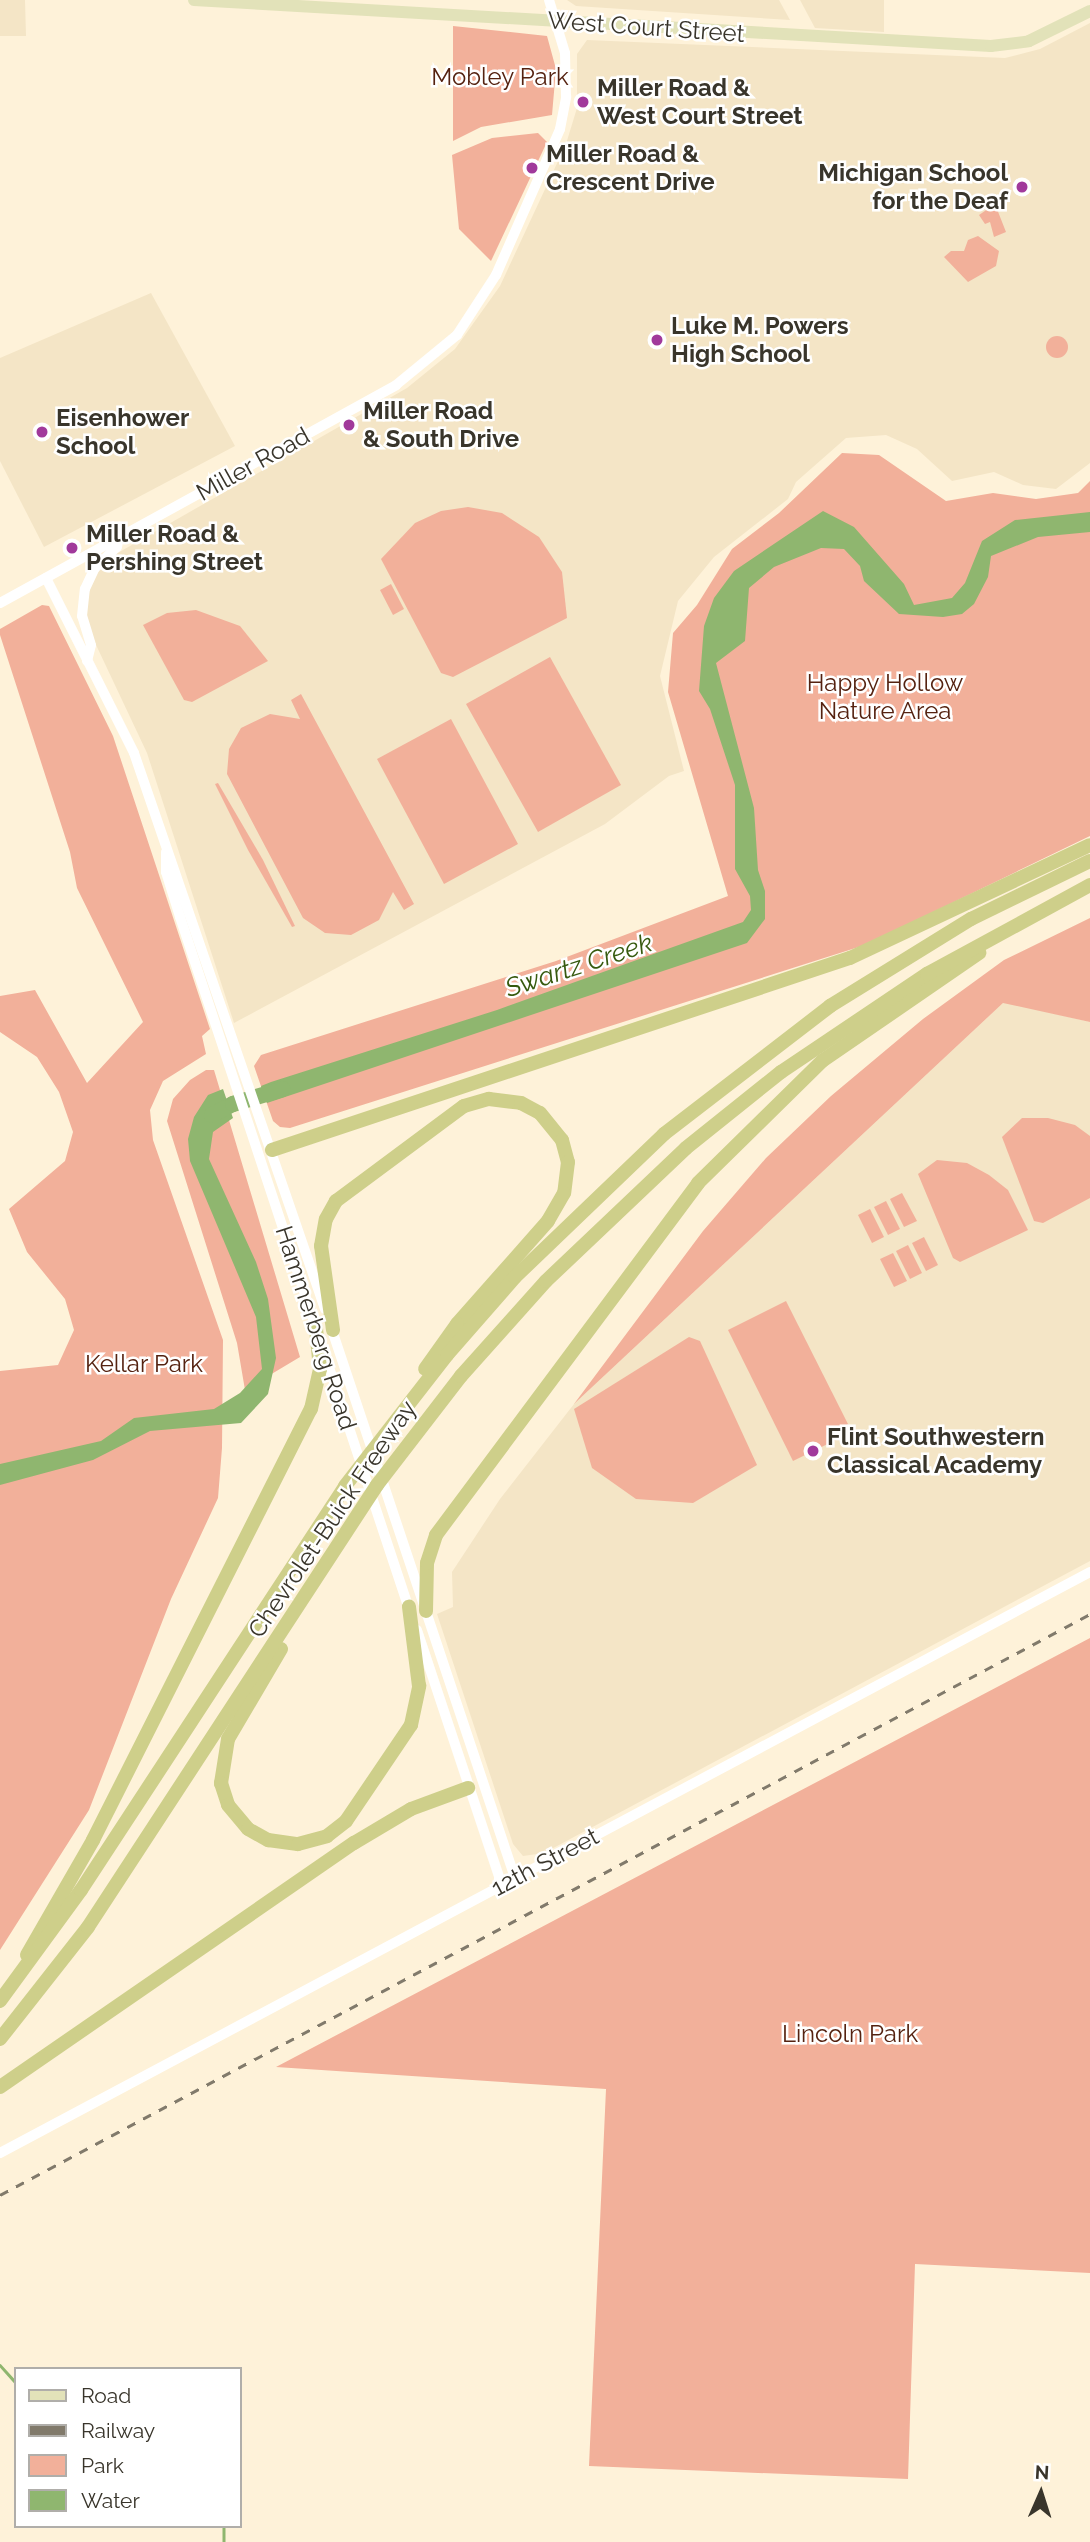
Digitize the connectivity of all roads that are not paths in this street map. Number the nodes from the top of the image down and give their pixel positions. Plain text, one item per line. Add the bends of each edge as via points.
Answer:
1 (194, 0) edge
2 (548, 0) edge
3 (1090, 10) edge
4 (557, 22) junction
5 (119, 537) junction
6 (46, 578) junction
7 (0, 603) edge
8 (87, 661) junction
9 (1090, 845) edge
10 (166, 849) junction
11 (1090, 861) edge
12 (1090, 885) edge
13 (1046, 906) junction
14 (272, 1150) junction
15 (262, 1168) junction
16 (316, 1328) junction
17 (332, 1330) junction
18 (390, 1426) junction
19 (1090, 1572) edge
20 (311, 1589) junction
21 (409, 1607) junction
22 (426, 1611) junction
23 (478, 1769) junction
24 (468, 1788) junction
25 (515, 1878) junction
26 (502, 1885) junction
27 (1, 2000) edge
28 (0, 2039) edge
29 (0, 2087) edge
30 (0, 2153) edge

1 - 4 main road, West Court Street
2 - 4 street, Miller Road
3 - 4 main road, West Court Street via 1029,41 996,46
4 - 5 street, Miller Road via 567,84 558,136 491,285 457,335 396,385
5 - 6 street, Miller Road
5 - 8 street via 117,547 95,568 85,589 82,616 91,645
6 - 7 street, Miller Road
6 - 8 street, Hammerberg Road
8 - 10 street, Hammerberg Road via 130,745
9 - 14 highway via 850,958
10 - 14 street, Hammerberg Road
10 - 15 street, Hammerberg Road via 166,872
11 - 18 highway, Chevrolet-Buick Freeway via 971,919 901,960 820,1013 708,1098 636,1158 515,1277
12 - 13 highway, Chevrolet-Buick Freeway
13 - 20 highway, Chevrolet-Buick Freeway via 851,1023 686,1148 547,1281 461,1376 355,1516
13 - 22 highway via 822,1061 698,1183 442,1526 429,1552
14 - 15 street
14 - 17 street, Hammerberg Road
15 - 16 street, Hammerberg Road
16 - 21 street, Hammerberg Road
16 - 27 highway via 320,1369 311,1409 93,1840
17 - 18 highway via 321,1237 330,1209 342,1194 442,1119 477,1101 510,1100 549,1121 562,1140 568,1162 560,1203 444,1340
17 - 22 street, Hammerberg Road
18 - 27 highway, Chevrolet-Buick Freeway via 345,1486 81,1890
19 - 25 street, 12th Street
20 - 21 highway via 233,1730 221,1764 221,1783 234,1815 257,1836 278,1843 308,1843 341,1825 405,1734 419,1697
20 - 28 highway, Chevrolet-Buick Freeway via 88,1927
21 - 24 street, Hammerberg Road
22 - 23 street, Hammerberg Road
23 - 24 street
23 - 25 street, Hammerberg Road
24 - 26 street, Hammerberg Road
24 - 29 highway via 411,1809 361,1838
25 - 26 street, 12th Street
26 - 30 street, 12th Street

